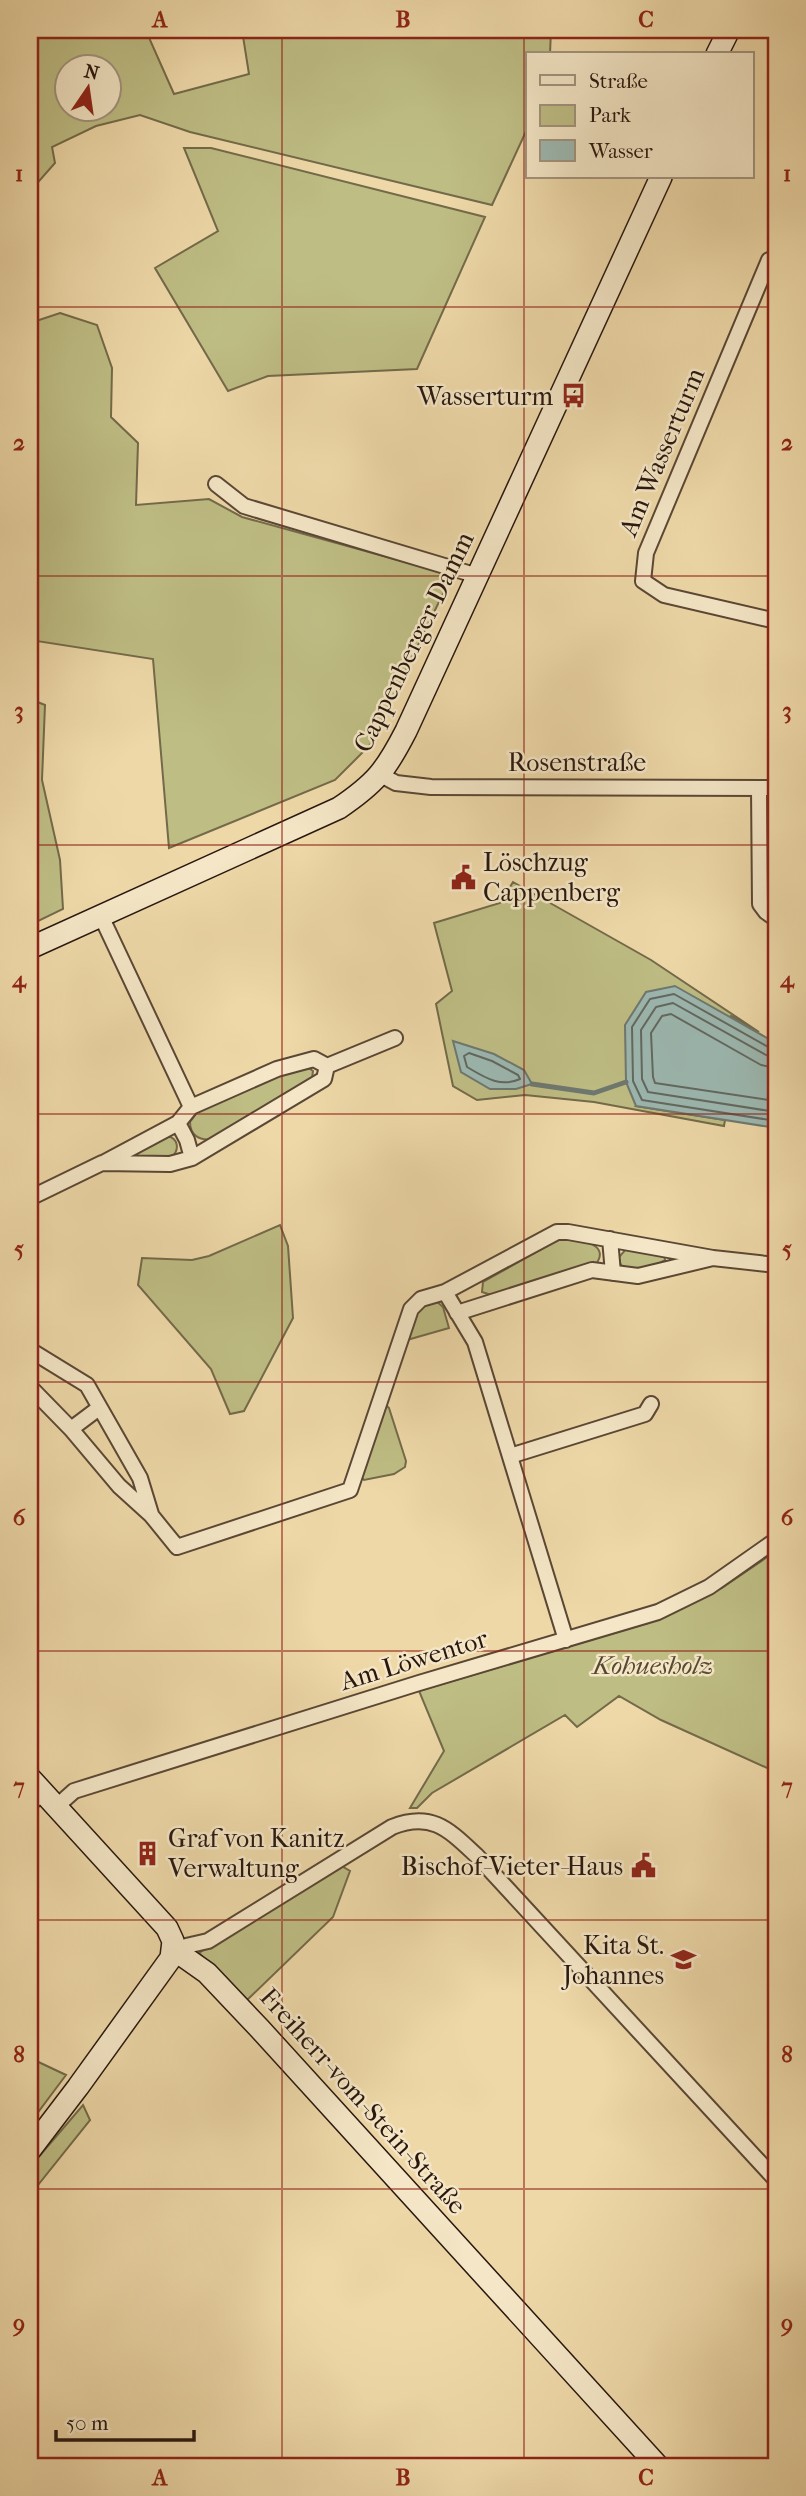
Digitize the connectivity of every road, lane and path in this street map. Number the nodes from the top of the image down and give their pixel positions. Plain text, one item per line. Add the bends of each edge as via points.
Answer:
1 (729, 30) edge
2 (719, 52) edge
3 (661, 178) edge
4 (776, 262) edge
5 (216, 484) dead end
6 (478, 576) junction
7 (776, 621) edge
8 (381, 775) junction
9 (759, 788) junction
10 (776, 788) edge
11 (101, 916) junction
12 (776, 919) edge
13 (30, 948) edge
14 (395, 1038) dead end
15 (327, 1066) junction
16 (191, 1107) junction
17 (178, 1123) junction
18 (192, 1158) junction
19 (102, 1163) junction
20 (30, 1198) edge
21 (610, 1239) junction
22 (713, 1258) junction
23 (776, 1265) edge
24 (613, 1273) junction
25 (445, 1292) junction
26 (457, 1313) junction
27 (30, 1350) edge
28 (30, 1387) edge
29 (651, 1404) dead end
30 (99, 1408) junction
31 (71, 1429) junction
32 (510, 1456) junction
33 (151, 1515) junction
34 (776, 1540) edge
35 (566, 1640) junction
36 (40, 1795) edge
37 (173, 1949) junction
38 (30, 2150) edge
39 (776, 2180) edge
40 (658, 2466) edge

1 - 2 main road
3 - 6 main road, Cappenberger Damm
4 - 7 street, Am Wasserturm via 769,260 646,553 643,582 664,595
5 - 6 street via 244,506
6 - 8 main road, Cappenberger Damm
8 - 9 street, Rosenstraße via 396,783 431,787
8 - 11 main road, Cappenberger Damm via 339,808
9 - 10 street, Rosenstraße
9 - 12 street via 760,904
11 - 13 main road, Cappenberger Damm
11 - 16 street
14 - 15 street
15 - 16 street via 314,1059 276,1069
15 - 18 street via 324,1079
16 - 17 street
17 - 18 street
17 - 19 street
18 - 19 street via 170,1164
19 - 20 street
21 - 22 street
21 - 24 street
21 - 25 street via 557,1232
22 - 23 street
22 - 24 street via 638,1276
24 - 26 street via 592,1270
25 - 26 street
25 - 33 street via 421,1299 411,1309 350,1490 177,1547
26 - 32 street via 475,1342
27 - 30 street via 87,1385
28 - 31 street
29 - 32 street via 645,1414
30 - 31 street
30 - 33 street via 140,1478
31 - 33 street via 119,1486
32 - 35 street
34 - 35 street, Am Löwentor via 709,1587 658,1612
35 - 36 street, Am Löwentor via 74,1791
36 - 37 main road, Freiherr-vom-Stein-Straße via 167,1928
37 - 38 main road
37 - 39 street via 208,1941 392,1827 409,1820 435,1823 477,1856
37 - 40 main road, Freiherr-vom-Stein-Straße via 207,1973 260,2029

